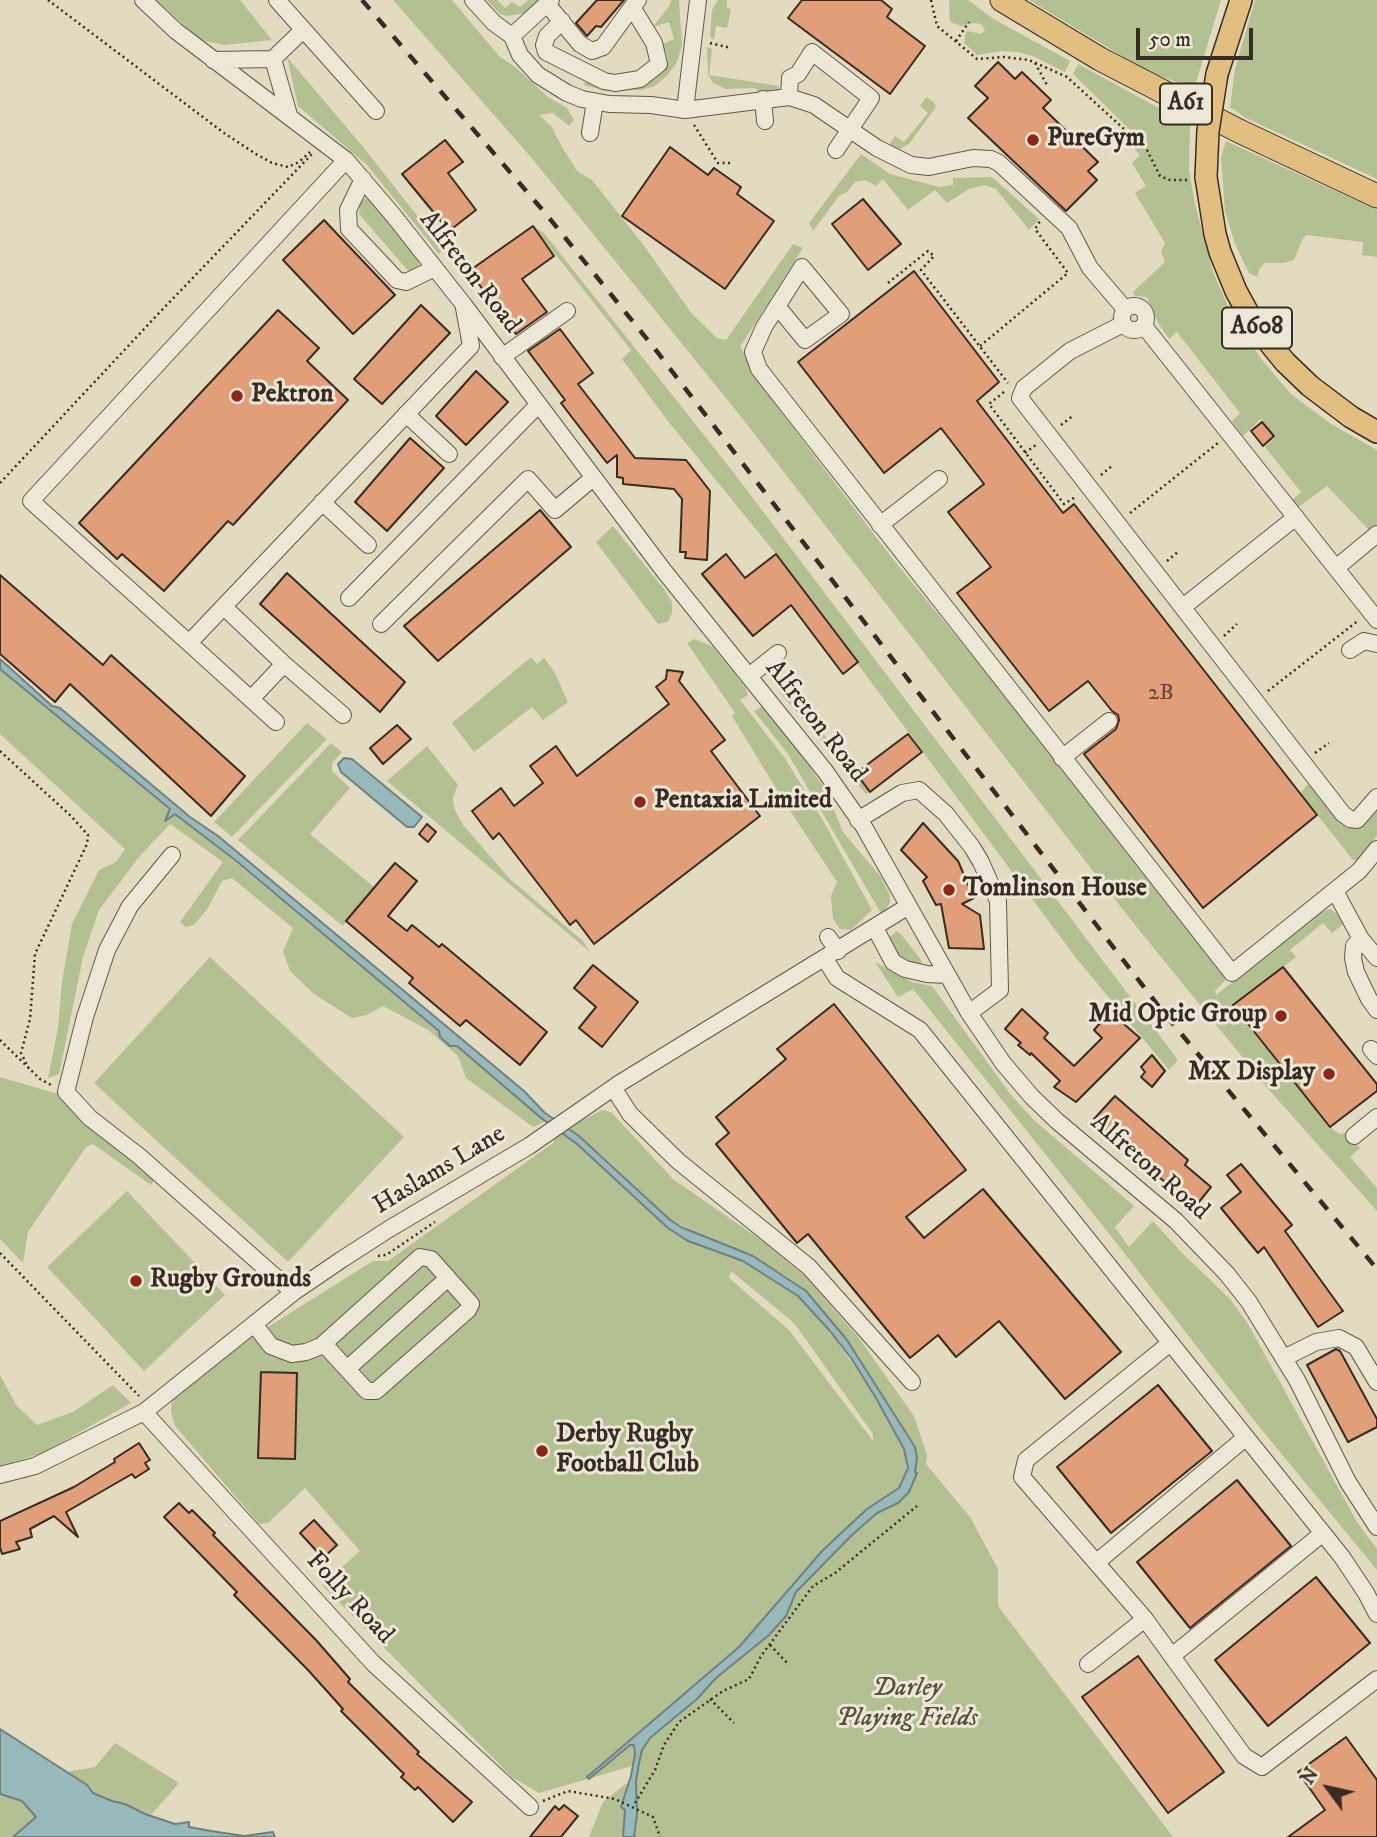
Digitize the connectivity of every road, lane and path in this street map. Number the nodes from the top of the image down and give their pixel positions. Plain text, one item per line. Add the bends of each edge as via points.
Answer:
1 (48, 0) edge
2 (143, 0) edge
3 (276, 0) edge
4 (472, 0) edge
5 (698, 0) edge
6 (931, 0) edge
7 (1002, 0) edge
8 (1241, 0) edge
9 (549, 2) edge
10 (635, 4) edge
11 (562, 21) junction
12 (969, 22) dead end
13 (303, 30) junction
14 (512, 36) junction
15 (693, 41) junction
16 (956, 41) junction
17 (731, 48) dead end
18 (273, 59) junction
19 (213, 60) junction
20 (1035, 63) junction
21 (1047, 85) dead end
22 (789, 97) junction
23 (763, 99) junction
24 (595, 102) junction
25 (685, 110) junction
26 (376, 111) dead end
27 (289, 115) junction
28 (765, 121) dead end
29 (849, 129) junction
30 (590, 133) dead end
31 (1131, 135) junction
32 (324, 141) junction
33 (836, 150) dead end
34 (1113, 151) dead end
35 (346, 160) junction
36 (733, 163) dead end
37 (363, 179) junction
38 (1182, 181) dead end
39 (1377, 196) edge
40 (1049, 209) junction
41 (435, 268) junction
42 (464, 305) junction
43 (777, 306) dead end
44 (567, 311) dead end
45 (1124, 316) junction
46 (980, 346) dead end
47 (502, 357) junction
48 (538, 405) junction
49 (406, 414) junction
50 (1377, 432) edge
51 (1230, 434) junction
52 (449, 454) dead end
53 (593, 478) junction
54 (939, 479) dead end
55 (0, 483) edge
56 (323, 502) junction
57 (1296, 517) junction
58 (1118, 523) junction
59 (880, 525) junction
60 (1376, 535) edge
61 (368, 545) dead end
62 (1336, 568) junction
63 (349, 598) dead end
64 (224, 607) junction
65 (1183, 607) junction
66 (1373, 616) edge
67 (381, 624) dead end
68 (189, 643) junction
69 (1377, 644) edge
70 (1350, 649) dead end
71 (778, 653) dead end
72 (284, 664) junction
73 (749, 676) junction
74 (251, 699) junction
75 (1256, 701) junction
76 (343, 715) dead end
77 (1109, 721) dead end
78 (276, 722) dead end
79 (0, 751) edge
80 (1062, 758) junction
81 (1377, 797) edge
82 (858, 820) junction
83 (1377, 849) edge
84 (172, 855) dead end
85 (1335, 891) junction
86 (907, 907) junction
87 (876, 928) junction
88 (828, 937) dead end
89 (1361, 939) junction
90 (832, 955) junction
91 (1377, 958) edge
92 (947, 975) junction
93 (1377, 1010) edge
94 (969, 1013) junction
95 (0, 1040) edge
96 (29, 1069) junction
97 (614, 1088) junction
98 (66, 1092) junction
99 (1377, 1117) edge
100 (1354, 1136) dead end
101 (0, 1253) edge
102 (448, 1278) junction
103 (294, 1292) junction
104 (254, 1324) junction
105 (1169, 1343) junction
106 (324, 1344) junction
107 (1284, 1357) junction
108 (347, 1369) junction
109 (912, 1382) dead end
110 (1377, 1382) edge
111 (144, 1412) junction
112 (1245, 1438) junction
113 (0, 1475) edge
114 (917, 1506) dead end
115 (1377, 1527) edge
116 (1323, 1534) junction
117 (1097, 1562) junction
118 (1377, 1615) edge
119 (1144, 1619) junction
120 (770, 1644) junction
121 (1172, 1656) junction
122 (1088, 1664) dead end
123 (789, 1665) dead end
124 (1377, 1679) edge
125 (710, 1699) junction
126 (734, 1723) dead end
127 (635, 1804) dead end
128 (530, 1807) joint
129 (660, 1837) edge

1 - 32 path via 224,133 272,163 288,167
2 - 19 street, Alfreton Road
3 - 13 street
4 - 14 street
5 - 15 street
6 - 16 path via 937,26
7 - 39 highway, A61 via 1100,59
8 - 50 main road, A608, bridge via 1217,74 1208,131 1206,177 1220,251 1254,324 1285,362 1310,386
9 - 11 street
9 - 14 street
10 - 11 street via 603,47 592,51 580,44
10 - 11 street via 659,64 640,79 604,81 547,52 547,36
12 - 16 path
13 - 18 street
13 - 26 street
14 - 24 street via 520,55 538,75 567,93
15 - 17 path
15 - 25 street
16 - 20 path via 977,59 1004,57
18 - 19 street
18 - 27 street
19 - 27 street, Alfreton Road
20 - 21 path
20 - 31 path via 1067,77
22 - 23 street
22 - 29 street via 814,105
22 - 29 street via 790,78 798,74 812,52 871,98
23 - 25 street
23 - 28 street
24 - 25 street
24 - 30 street
25 - 36 path via 719,163
27 - 32 street, Alfreton Road
29 - 33 street
29 - 40 street via 911,164 929,167 991,159 1006,167
31 - 34 path
31 - 38 path via 1147,150 1160,176
32 - 35 street, Alfreton Road
32 - 55 path
35 - 37 street, Alfreton Road
35 - 68 street via 31,501
37 - 41 street, Alfreton Road
37 - 41 street via 348,211 349,229 397,280 406,282
40 - 45 street via 1069,228
40 - 46 path via 1035,229 1068,273
41 - 42 street, Alfreton Road
42 - 47 street, Alfreton Road
42 - 49 street via 471,346
43 - 59 street via 754,352 759,369
44 - 47 street
45 - 51 street via 1133,305 1141,307 1147,318 1144,326
45 - 58 street via 1070,351 1020,395
47 - 48 street, Alfreton Road
48 - 53 street, Alfreton Road
48 - 63 street
49 - 52 street
49 - 56 street
51 - 57 street
51 - 58 path
53 - 67 street via 555,510 528,479
53 - 73 street, Alfreton Road
54 - 59 street
56 - 61 street
56 - 64 street
57 - 62 street
57 - 65 street
58 - 65 street
59 - 80 street
60 - 62 street
62 - 66 street
64 - 68 street
64 - 72 street
65 - 75 street
66 - 75 path
68 - 74 street
69 - 70 street via 1364,640
71 - 73 street
72 - 74 street
72 - 76 street
73 - 82 street, Alfreton Road
74 - 78 street
75 - 81 street via 1346,818 1357,820
77 - 80 street
79 - 96 path via 89,835 35,954 30,1020 21,1053
80 - 85 street via 1232,973
82 - 86 street, Alfreton Road
82 - 94 street via 902,793 919,790 946,814 981,862 998,901 1000,989
83 - 85 street
84 - 98 street via 130,906 107,950
85 - 89 street
86 - 87 street, Haslams Lane
86 - 92 street, Alfreton Road
87 - 90 street, Haslams Lane
87 - 92 street via 893,962 905,969
88 - 90 street
89 - 91 street
89 - 93 street via 1354,946 1356,972
90 - 97 street, Haslams Lane
90 - 105 street via 837,978 920,1030
92 - 94 street, Alfreton Road
94 - 107 street, Alfreton Road via 1032,1097 1176,1221 1227,1274
95 - 96 path
96 - 98 path
97 - 103 street, Haslams Lane
97 - 109 street via 630,1114 678,1161 809,1267
98 - 103 street via 90,1118
99 - 100 street
101 - 111 path via 139,1396
102 - 106 street via 430,1259 419,1257
102 - 108 street
102 - 108 street via 471,1304 468,1310 376,1391 368,1391
103 - 104 street, Haslams Lane
104 - 106 street via 271,1346 292,1354
104 - 111 street, Haslams Lane
105 - 112 street
105 - 117 street via 1026,1460 1022,1476
106 - 108 street
107 - 110 street via 1327,1338 1339,1338 1356,1347
107 - 115 street, Alfreton Road via 1348,1482
111 - 113 street, Haslams Lane via 35,1466
111 - 128 street, Folly Road via 373,1663
112 - 116 street
112 - 117 street
114 - 120 path via 814,1586
116 - 118 street
116 - 121 street
117 - 119 street
119 - 121 street
119 - 122 street
120 - 123 path
120 - 125 path via 749,1679
121 - 124 street via 1244,1756 1262,1767
125 - 126 path
125 - 127 path via 679,1722
128 - 129 path via 568,1791 615,1799 653,1817

